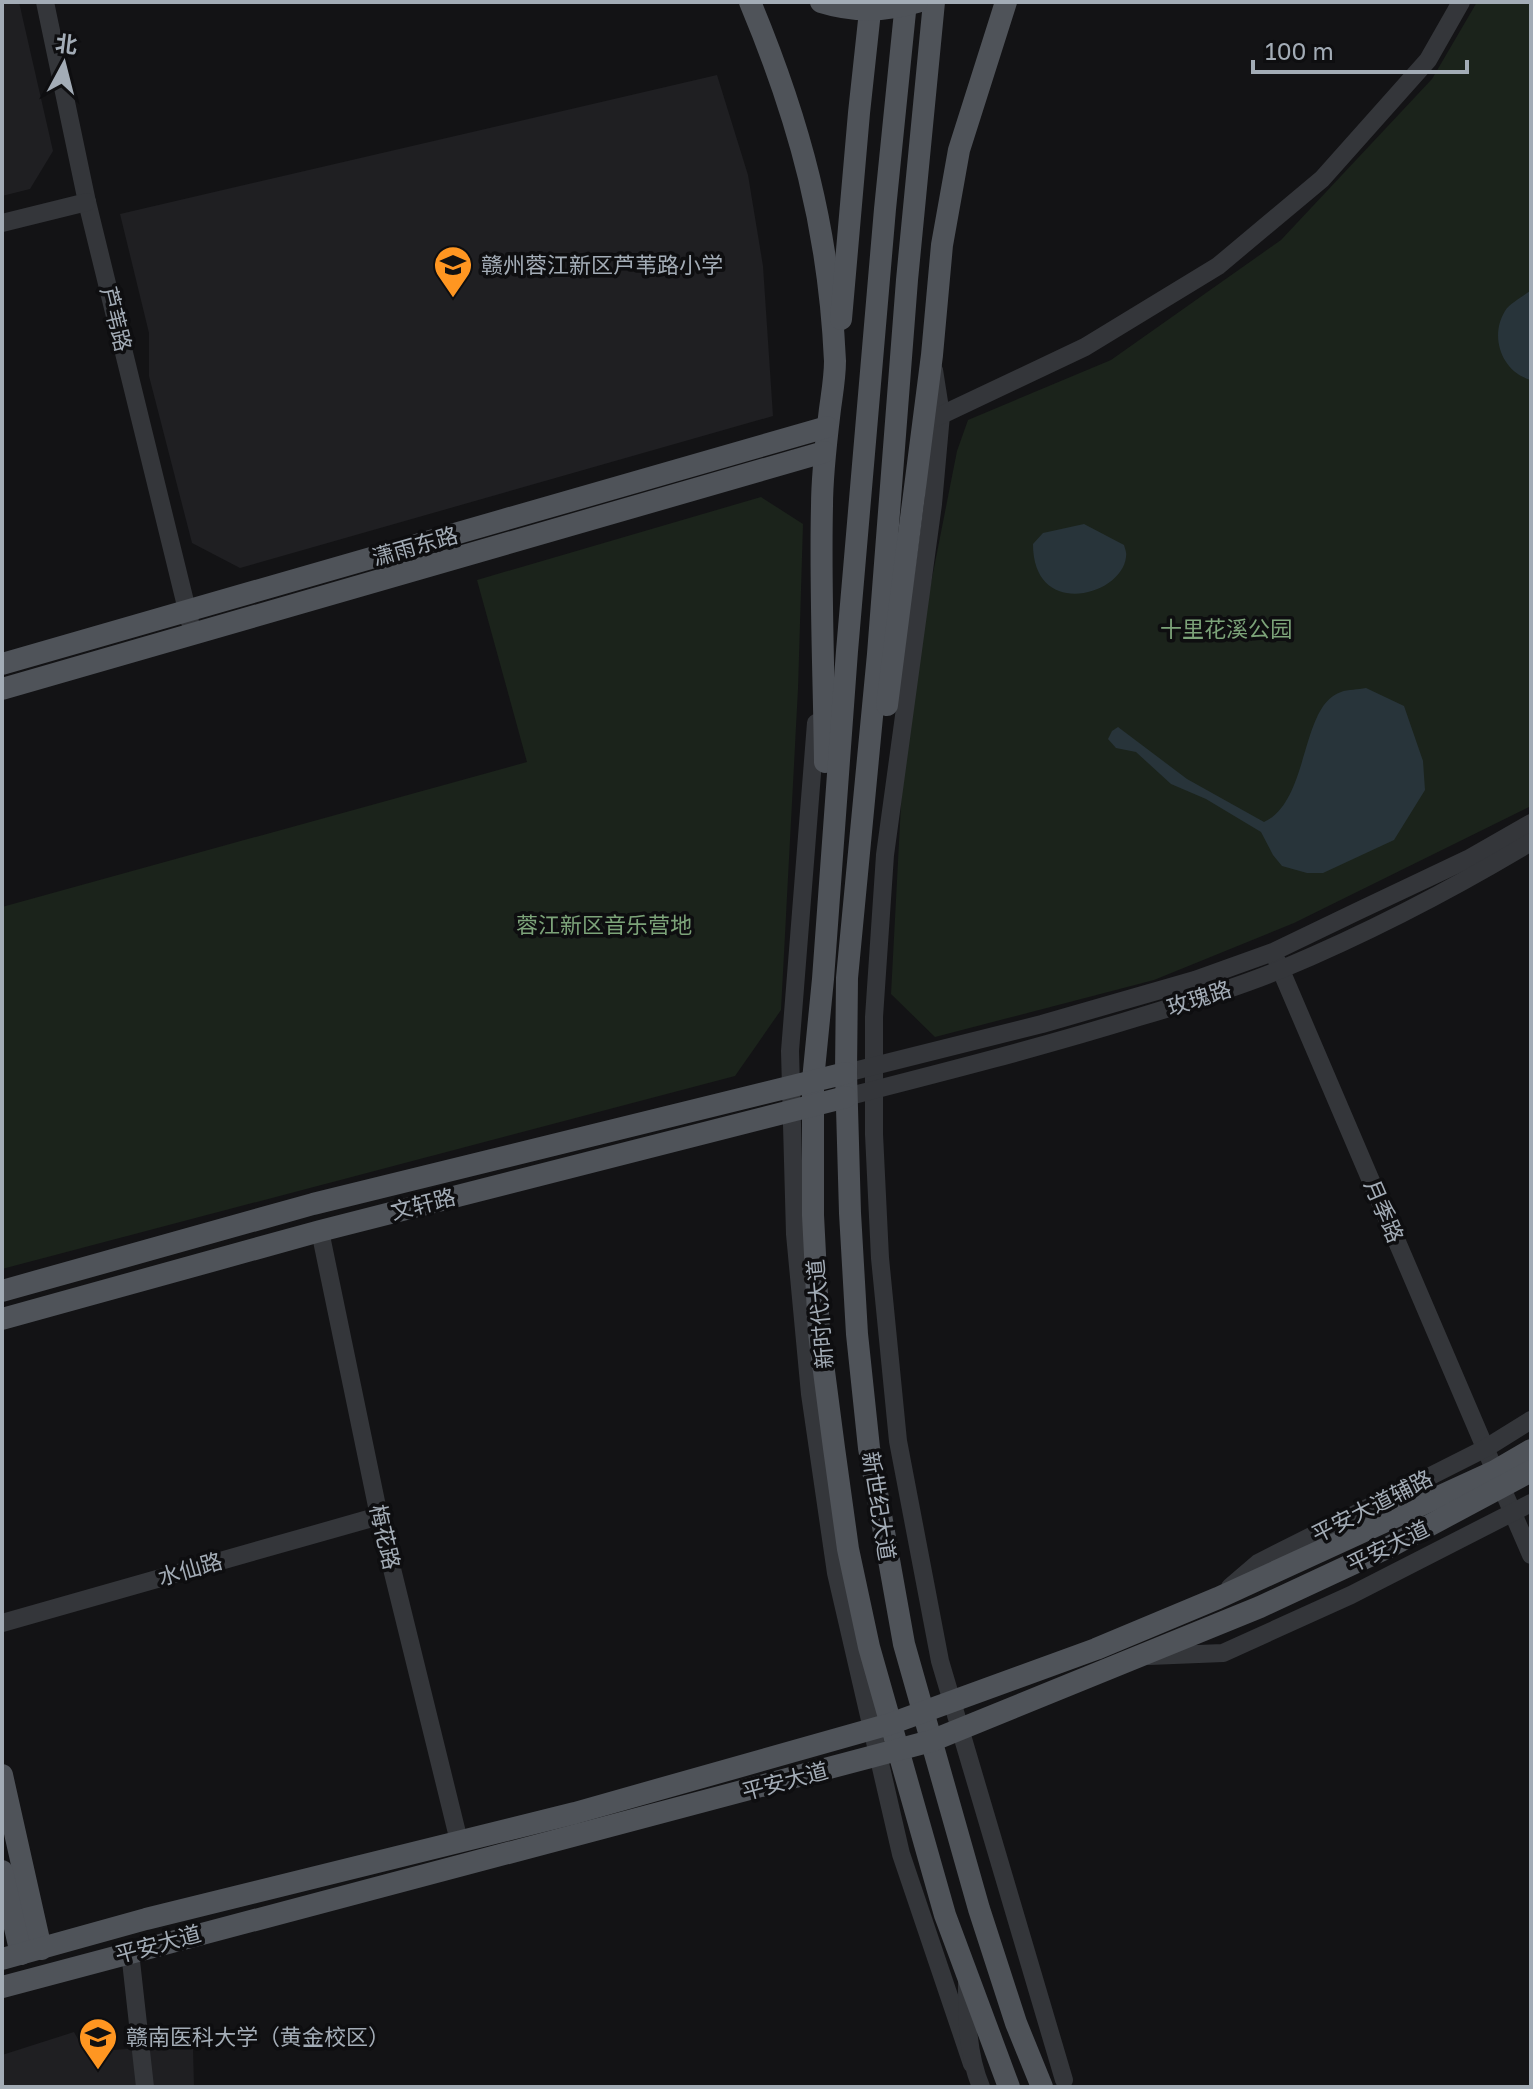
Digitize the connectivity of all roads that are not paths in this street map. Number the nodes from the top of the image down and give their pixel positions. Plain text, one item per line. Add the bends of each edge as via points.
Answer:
1 (45, 2) edge
2 (750, 2) edge
3 (821, 2) edge
4 (871, 2) edge
5 (906, 2) edge
6 (917, 2) edge
7 (934, 2) edge
8 (1008, 2) edge
9 (1461, 2) edge
10 (87, 202) junction
11 (2, 223) edge
12 (907, 280) junction
13 (932, 355) junction
14 (835, 365) junction
15 (932, 419) junction
16 (827, 427) junction
17 (824, 452) junction
18 (190, 623) junction
19 (823, 624) junction
20 (2, 664) edge
21 (2, 689) edge
22 (1531, 823) edge
23 (1531, 842) edge
24 (827, 899) junction
25 (854, 903) junction
26 (1273, 952) junction
27 (1280, 970) junction
28 (874, 1065) junction
29 (846, 1073) junction
30 (802, 1083) junction
31 (874, 1090) junction
32 (846, 1097) junction
33 (802, 1108) junction
34 (320, 1231) junction
35 (2, 1291) edge
36 (2, 1319) edge
37 (1531, 1420) edge
38 (1486, 1448) junction
39 (1531, 1450) edge
40 (1531, 1471) edge
41 (1498, 1479) junction
42 (1531, 1503) edge
43 (1513, 1514) junction
44 (379, 1516) junction
45 (1391, 1546) junction
46 (1531, 1555) edge
47 (1351, 1595) junction
48 (1218, 1598) junction
49 (2, 1623) edge
50 (1142, 1657) junction
51 (952, 1700) junction
52 (922, 1711) junction
53 (881, 1726) junction
54 (960, 1730) junction
55 (931, 1741) junction
56 (888, 1754) junction
57 (2, 1775) edge
58 (459, 1841) junction
59 (2, 1871) edge
60 (130, 1952) junction
61 (21, 1954) edge
62 (967, 1980) junction
63 (2, 1987) edge
64 (1016, 2023) junction
65 (972, 2064) junction
66 (1066, 2083) edge
67 (145, 2087) edge
68 (981, 2087) edge
69 (1009, 2087) edge
70 (1042, 2087) edge

1 - 10 street, 芦苇路
2 - 14 main road via 782,82 811,181 830,294
3 - 6 main road, bridge via 882,10
4 - 14 main road
5 - 24 main road
7 - 12 main road
8 - 13 main road via 959,150 942,245
9 - 15 street via 1428,60 1322,179 1218,266 1085,347
10 - 11 street
10 - 18 street, 芦苇路
12 - 13 main road
12 - 25 main road
13 - 15 main road
14 - 16 main road
15 - 25 main road
15 - 28 street via 933,504 885,855
16 - 17 main road
16 - 18 main road, 潇雨东路
17 - 18 main road, 潇雨东路
17 - 19 main road
18 - 20 main road, 潇雨东路
18 - 21 main road, 潇雨东路
19 - 24 main road
19 - 30 street via 790,1051
22 - 26 street, 玫瑰路 via 1468,859
23 - 27 street, 玫瑰路 via 1377,926
24 - 30 main road, 新时代大道
25 - 29 main road, 新世纪大道
26 - 27 street, 月季路
26 - 28 street, 玫瑰路 via 1042,1024
27 - 31 street, 玫瑰路 via 1059,1042
27 - 38 street, 月季路
28 - 29 street, 玫瑰路
28 - 31 street
29 - 30 main road, 文轩路
29 - 32 main road, 新世纪大道
30 - 33 main road, 新时代大道
30 - 35 main road, 文轩路 via 313,1204
31 - 32 street, 玫瑰路
31 - 51 street via 880,1258 898,1441
32 - 33 main road, 文轩路
32 - 52 main road, 新世纪大道 via 857,1334 869,1448 904,1644
33 - 34 main road, 文轩路
33 - 53 main road, 新时代大道 via 819,1333 848,1549
34 - 36 main road, 文轩路
34 - 44 street, 梅花路
37 - 38 street, 平安大道辅路
38 - 41 street, 月季路
38 - 48 street, 平安大道辅路 via 1258,1563
39 - 41 main road, 平安大道
40 - 41 main road, 平安大道
41 - 43 street, 月季路
41 - 45 main road, 平安大道
41 - 48 main road, 平安大道
42 - 43 street
43 - 46 street, 月季路
43 - 47 street
44 - 49 street, 水仙路
44 - 58 street, 梅花路
45 - 47 street
45 - 50 main road, 平安大道
47 - 50 street via 1223,1653
48 - 51 main road, 平安大道
50 - 54 main road, 平安大道
51 - 52 main road, 平安大道
51 - 54 street
52 - 53 main road, 平安大道
52 - 55 main road, 新世纪大道
53 - 56 main road
53 - 58 main road, 平安大道
54 - 55 main road, 平安大道
54 - 66 street
55 - 56 main road, 平安大道
55 - 64 main road, 新世纪大道
56 - 60 main road, 平安大道
56 - 62 main road
56 - 65 street via 901,1854
57 - 61 main road
58 - 61 main road, 平安大道
59 - 61 main road
60 - 63 main road, 平安大道
60 - 67 street
62 - 65 street
62 - 69 main road
64 - 66 street
64 - 70 main road, 新世纪大道
65 - 68 street

